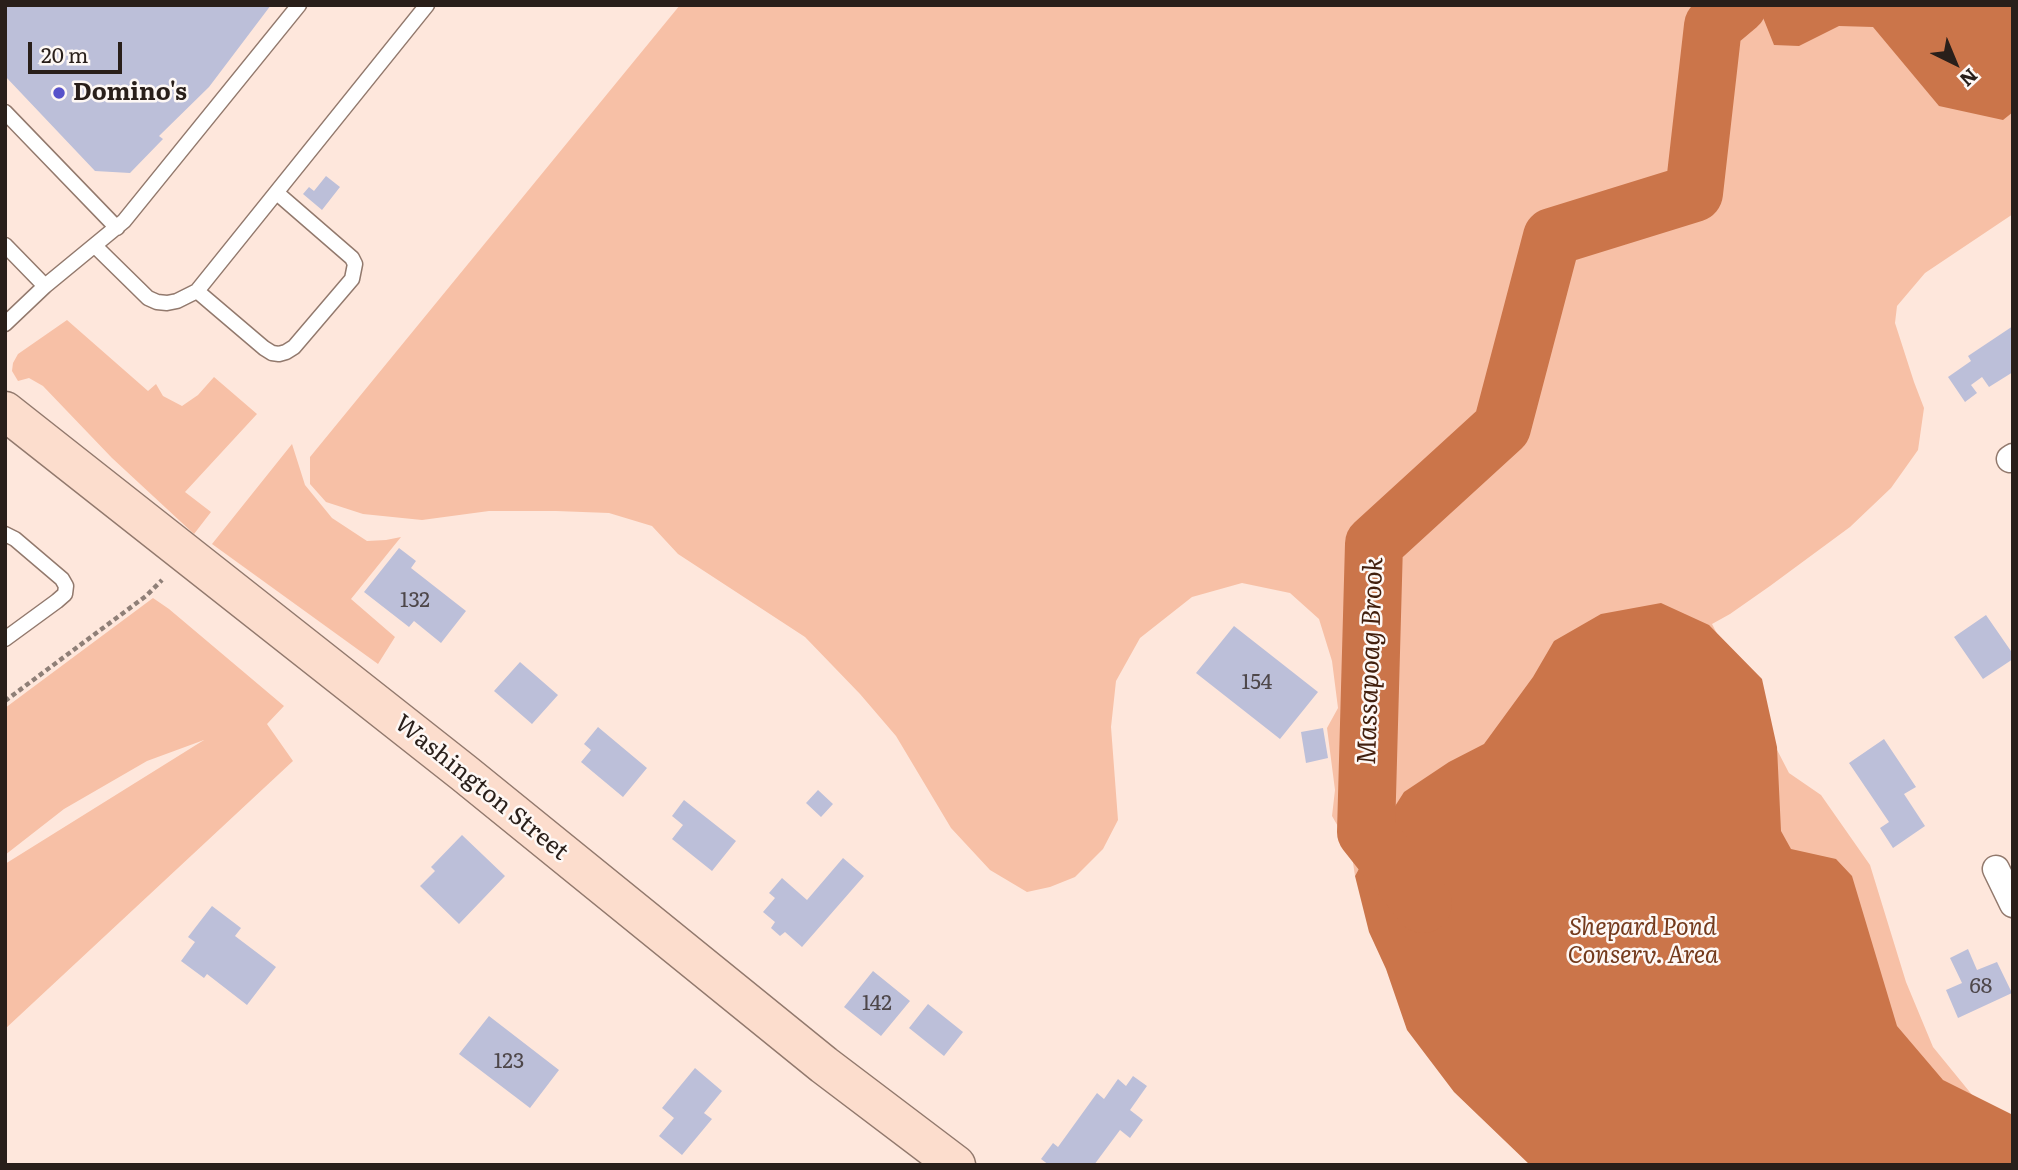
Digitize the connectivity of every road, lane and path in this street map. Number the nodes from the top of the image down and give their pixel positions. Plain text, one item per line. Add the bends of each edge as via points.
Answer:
1 (299, 5) edge
2 (427, 5) edge
3 (5, 113) edge
4 (277, 192) junction
5 (117, 228) junction
6 (5, 245) edge
7 (94, 246) junction
8 (45, 286) junction
9 (197, 291) junction
10 (5, 324) edge
11 (13, 422) edge
12 (5, 534) edge
13 (164, 576) dead end
14 (5, 639) edge
15 (5, 701) edge
16 (1996, 869) dead end
17 (2013, 904) edge
18 (956, 1165) edge

1 - 5 lane
2 - 4 lane
3 - 5 lane
4 - 9 lane
4 - 9 lane via 352,258 352,279 294,347 279,354 264,348
5 - 7 lane
6 - 8 lane
7 - 8 lane
7 - 9 lane via 157,302 177,301
8 - 10 lane
11 - 18 main road, Washington Street
12 - 14 lane via 66,586 57,601
13 - 15 path via 128,611
16 - 17 street

